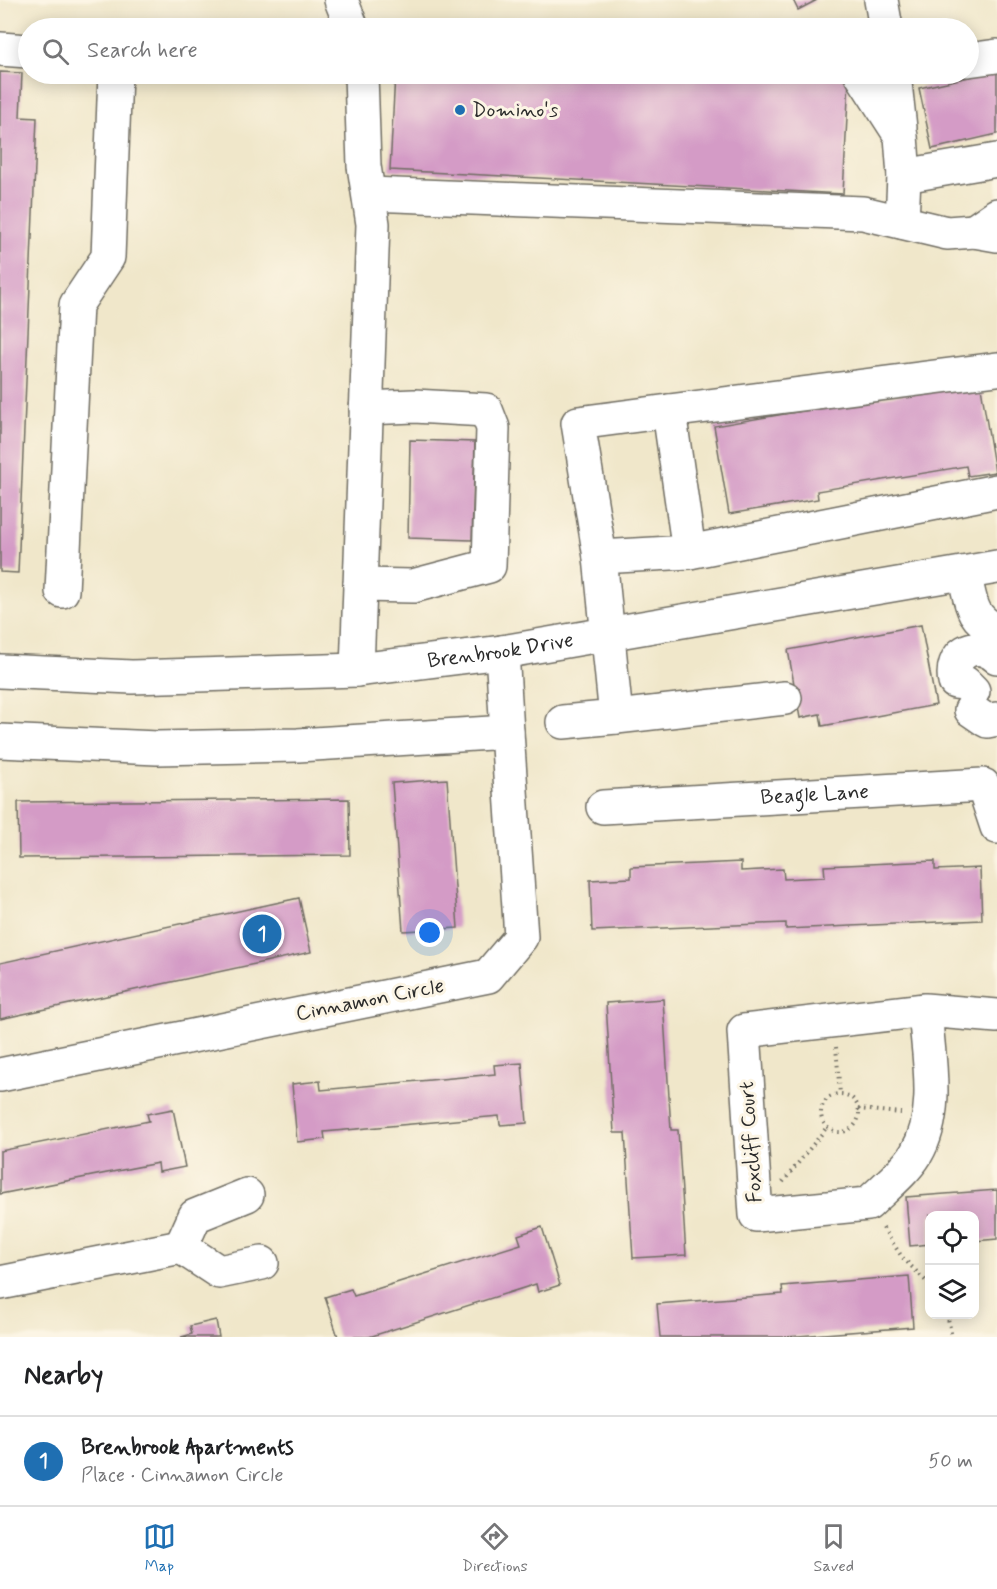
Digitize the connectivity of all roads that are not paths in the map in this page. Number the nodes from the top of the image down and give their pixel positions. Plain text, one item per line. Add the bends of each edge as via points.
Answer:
1 (341, 0) edge
2 (881, 0) edge
3 (348, 18) edge
4 (884, 18) edge
5 (0, 49) edge
6 (18, 50) edge
7 (997, 56) edge
8 (979, 59) edge
9 (115, 84) edge
10 (361, 84) edge
11 (868, 84) edge
12 (895, 84) edge
13 (901, 135) junction
14 (997, 160) edge
15 (904, 176) junction
16 (370, 194) junction
17 (902, 222) junction
18 (989, 227) edge
19 (997, 369) edge
20 (366, 408) junction
21 (669, 411) junction
22 (997, 491) edge
23 (689, 552) junction
24 (600, 557) junction
25 (997, 567) edge
26 (964, 573) junction
27 (360, 585) junction
28 (63, 591) dead end
29 (997, 630) edge
30 (608, 634) junction
31 (502, 652) junction
32 (997, 657) edge
33 (357, 670) junction
34 (0, 671) edge
35 (785, 698) dead end
36 (977, 702) edge
37 (616, 717) junction
38 (563, 722) dead end
39 (507, 732) junction
40 (0, 741) edge
41 (603, 807) dead end
42 (997, 827) edge
43 (925, 1010) junction
44 (997, 1016) edge
45 (0, 1075) edge
46 (247, 1195) dead end
47 (181, 1247) junction
48 (262, 1263) dead end
49 (0, 1283) edge

1 - 3 street
2 - 4 street
5 - 6 street
7 - 8 street
9 - 28 street via 108,257 76,305
10 - 16 street via 364,166
11 - 13 street
12 - 13 street
13 - 15 street
14 - 15 street
15 - 17 street
16 - 17 street via 863,213
16 - 20 street via 373,224
17 - 18 street via 947,232
19 - 21 street
20 - 27 street
20 - 27 street via 486,410 493,428 489,566 413,586
21 - 23 street
21 - 24 street via 578,423
22 - 23 street
23 - 24 street
24 - 30 street
25 - 26 street, Brenbrook Drive
26 - 29 street via 975,615
26 - 30 street, Brenbrook Drive
27 - 33 street
30 - 31 street, Brenbrook Drive
30 - 37 street
31 - 33 street, Brenbrook Drive
31 - 39 street, Cinnamon Circle
32 - 36 street via 979,648 969,650 956,661 953,670
33 - 34 street, Brenbrook Drive via 132,677
35 - 37 street
37 - 38 street
39 - 40 street via 298,745 168,748
39 - 45 street, Cinnamon Circle via 521,937 488,976
41 - 42 street, Beagle Lane via 983,785
43 - 43 street, Foxcliff Court via 931,1092 929,1116 915,1155 868,1204 756,1215 744,1031
43 - 44 street, Foxcliff Court
46 - 47 street via 195,1216
47 - 48 street via 219,1272
47 - 49 street

